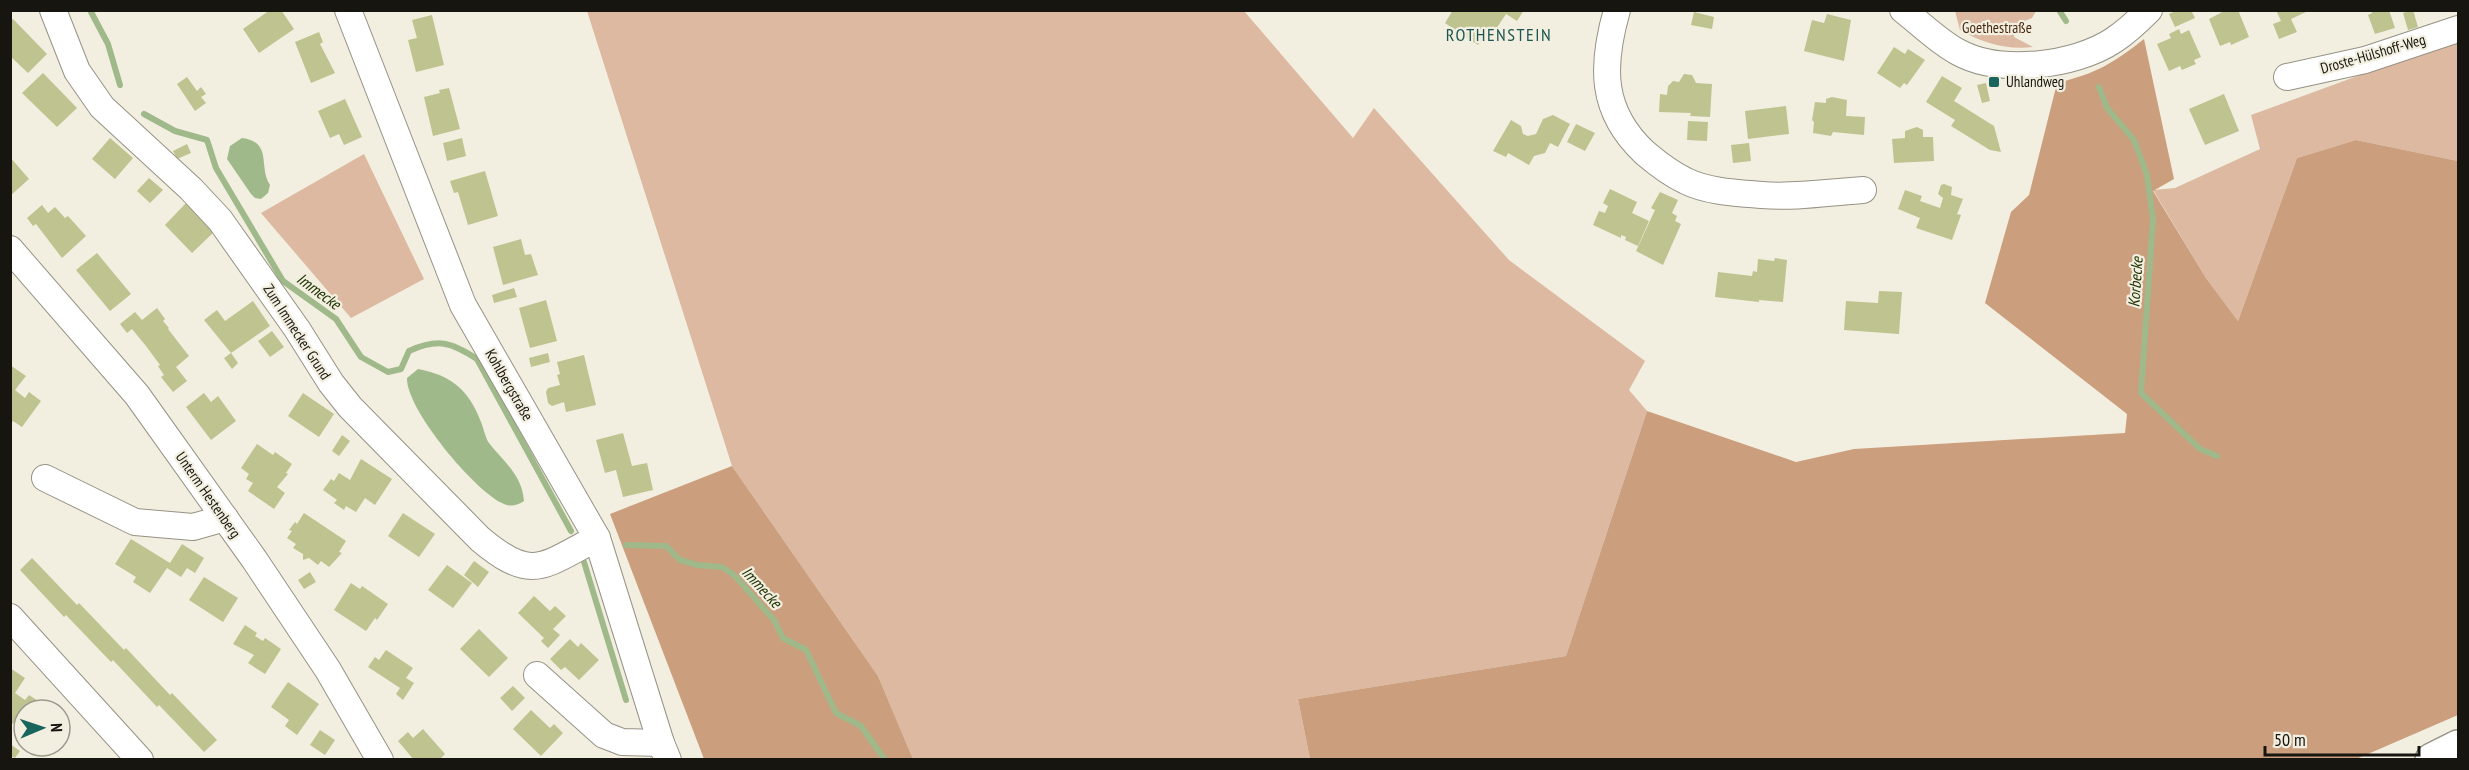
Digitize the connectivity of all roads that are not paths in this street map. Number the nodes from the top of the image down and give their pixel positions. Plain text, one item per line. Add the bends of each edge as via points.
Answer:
1 (53, 10) edge
2 (348, 10) edge
3 (1617, 10) edge
4 (1903, 10) edge
5 (2149, 10) edge
6 (2458, 29) edge
7 (2287, 77) dead end
8 (1863, 190) dead end
9 (10, 249) edge
10 (45, 478) dead end
11 (225, 518) junction
12 (597, 538) junction
13 (10, 617) edge
14 (537, 675) dead end
15 (2458, 747) edge
16 (665, 751) edge
17 (140, 759) edge
18 (380, 759) edge
19 (2432, 759) edge

1 - 12 street, Zum Immecker Grund via 77,71 102,107 220,220 350,407 480,539 499,554 531,567
2 - 12 street, Kohlbergstraße via 463,305
3 - 8 street via 1609,39 1606,76 1612,109 1630,139 1659,166 1688,182 1765,196
4 - 5 street via 1958,52 1996,65 2036,64 2092,51 2114,40
6 - 7 street, Droste-Hülshoff-Weg via 2365,60
9 - 11 street, Unterm Hestenberg via 137,394
10 - 11 street via 135,522 193,527
11 - 18 street, Unterm Hestenberg via 328,670
12 - 16 street, Kohlbergstraße
13 - 17 street
14 - 16 street via 604,735
15 - 19 highway

